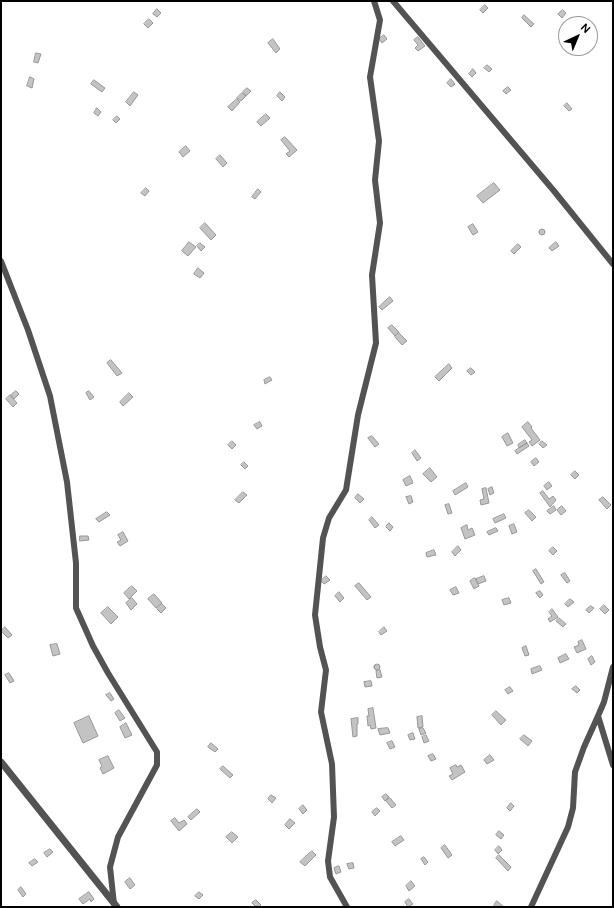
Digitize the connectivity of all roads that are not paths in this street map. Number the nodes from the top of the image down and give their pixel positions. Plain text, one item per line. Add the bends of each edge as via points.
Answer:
1 (374, 1) edge
2 (393, 1) edge
3 (1, 261) edge
4 (613, 264) edge
5 (613, 667) edge
6 (598, 716) junction
7 (1, 762) edge
8 (613, 765) edge
9 (115, 905) edge
10 (347, 907) edge
11 (531, 907) edge

1 - 10 street via 380,20 370,77 379,141 375,180 380,223 372,275 376,343 358,415 346,490 329,518 322,538 315,615 326,670 321,712 332,764 334,817 328,861 330,877
2 - 4 street
3 - 9 street via 50,396 67,482 76,563 76,608 108,673 157,752 157,765 118,837 110,867
5 - 6 street
6 - 8 street
6 - 11 street via 575,772 573,808 568,827
7 - 9 street

